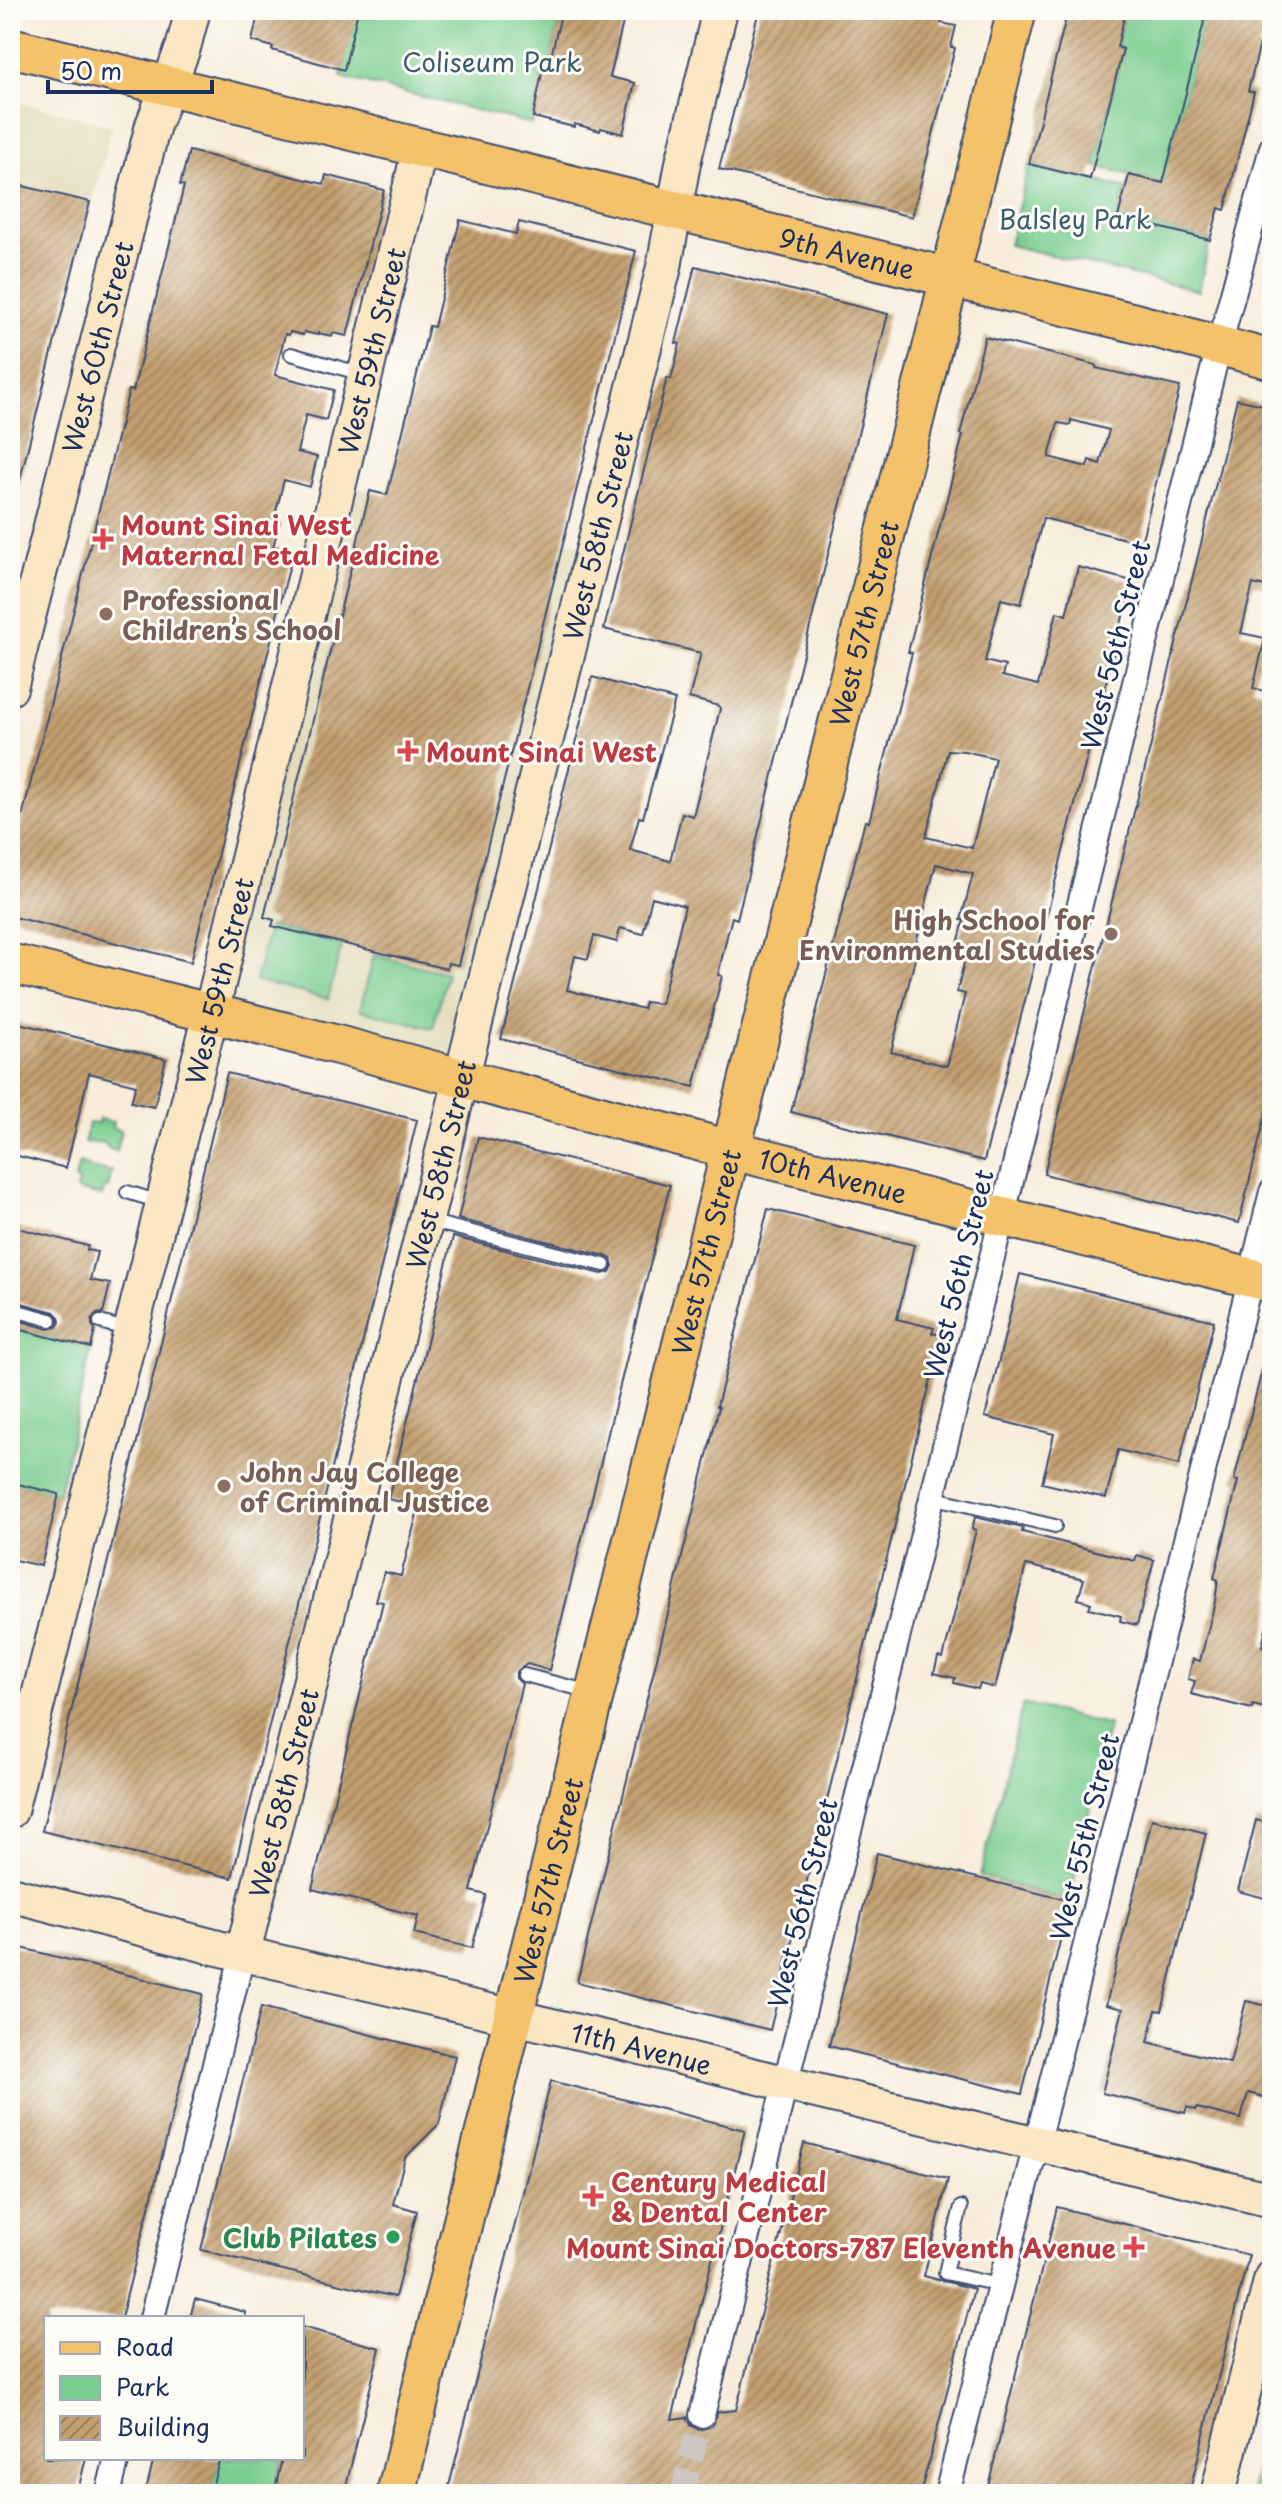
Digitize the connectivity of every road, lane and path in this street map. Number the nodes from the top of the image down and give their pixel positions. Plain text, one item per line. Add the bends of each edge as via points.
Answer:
1 (193, 10) edge
2 (720, 10) edge
3 (1017, 10) edge
4 (10, 47) edge
5 (169, 87) junction
6 (420, 148) junction
7 (1272, 148) edge
8 (674, 209) junction
9 (949, 278) junction
10 (1219, 346) junction
11 (291, 354) dead end
12 (1272, 360) edge
13 (365, 375) junction
14 (10, 688) edge
15 (10, 963) edge
16 (211, 1013) junction
17 (460, 1078) junction
18 (731, 1150) junction
19 (127, 1192) dead end
20 (1272, 1192) edge
21 (163, 1203) junction
22 (1001, 1217) junction
23 (425, 1220) junction
24 (604, 1265) dead end
25 (1262, 1280) edge
26 (10, 1309) edge
27 (51, 1320) dead end
28 (931, 1497) junction
29 (1055, 1526) dead end
30 (524, 1675) dead end
31 (594, 1693) junction
32 (10, 1811) edge
33 (10, 1894) edge
34 (243, 1952) junction
35 (513, 2018) junction
36 (787, 2084) junction
37 (1035, 2143) junction
38 (1272, 2200) edge
39 (961, 2207) dead end
40 (1272, 2277) edge
41 (999, 2285) junction
42 (152, 2316) edge
43 (702, 2415) tunnel mouth
44 (116, 2460) edge
45 (108, 2494) edge
46 (396, 2494) edge
47 (947, 2494) edge
48 (1218, 2494) edge

1 - 5 street, West 60th Street
2 - 8 street, West 58th Street
3 - 9 main road, West 57th Street
4 - 5 main road, 9th Avenue
5 - 6 main road, 9th Avenue
5 - 14 street, West 60th Street via 153,125
6 - 8 main road, 9th Avenue
6 - 13 street, West 59th Street
7 - 10 street, West 56th Street
8 - 9 main road, 9th Avenue
8 - 17 street, West 58th Street via 664,267
9 - 10 main road, 9th Avenue
9 - 18 main road, West 57th Street
10 - 12 main road, 9th Avenue
10 - 22 street, West 56th Street
11 - 13 lane
13 - 16 street, West 59th Street
15 - 16 main road, 10th Avenue
16 - 17 main road, 10th Avenue
16 - 21 street, West 59th Street
17 - 18 main road, 10th Avenue
17 - 23 street, West 58th Street
18 - 22 main road, 10th Avenue
18 - 31 main road, West 57th Street
19 - 21 lane
20 - 25 street, West 55th Street
21 - 32 street, West 59th Street via 116,1326
22 - 25 main road, 10th Avenue
22 - 28 street, West 56th Street
23 - 24 lane
23 - 34 street, West 58th Street
25 - 37 street, West 55th Street
26 - 27 lane
28 - 29 lane
28 - 36 street, West 56th Street
30 - 31 lane
31 - 35 main road, West 57th Street
33 - 34 street, 11th Avenue
34 - 35 street, 11th Avenue
34 - 42 street, West 58th Street
35 - 36 street, 11th Avenue
35 - 46 main road, West 57th Street
36 - 37 street, 11th Avenue
36 - 43 street, West 56th Street
37 - 38 street, 11th Avenue
37 - 41 street, West 55th Street
39 - 41 lane via 945,2273
40 - 48 street
41 - 47 street, West 55th Street
44 - 45 street

